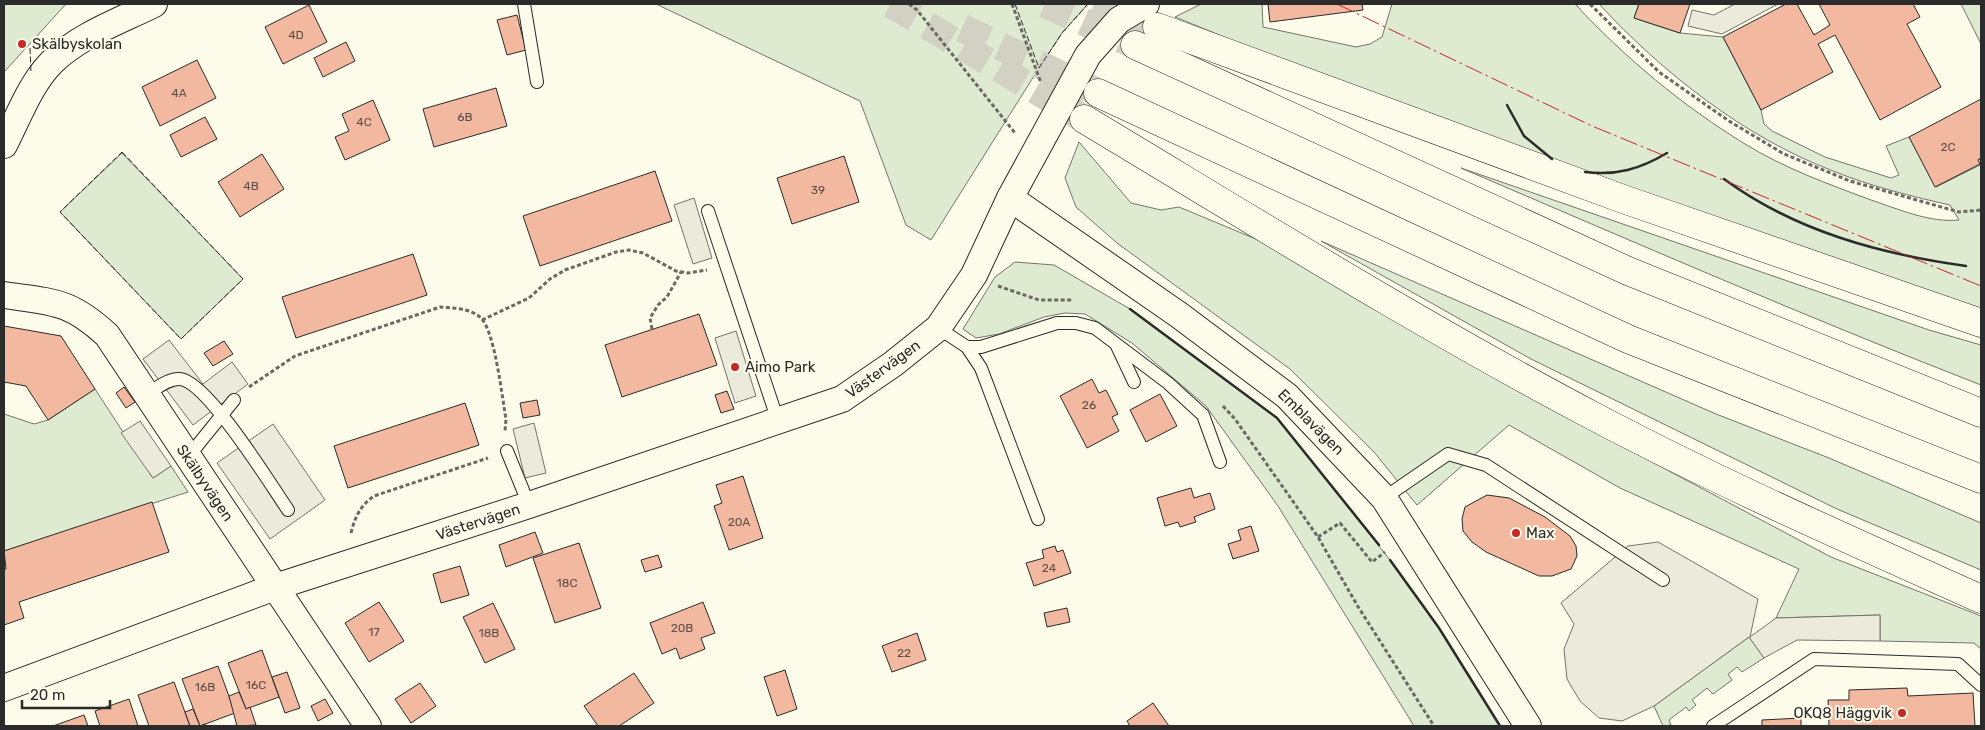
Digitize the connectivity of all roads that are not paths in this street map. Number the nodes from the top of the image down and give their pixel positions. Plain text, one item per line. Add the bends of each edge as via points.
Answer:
1 (154, 4) edge
2 (524, 4) edge
3 (1152, 16) edge
4 (1134, 45) tunnel mouth
5 (538, 82) dead end
6 (1098, 93) tunnel mouth
7 (1084, 119) tunnel mouth
8 (4, 145) edge
9 (1010, 198) junction
10 (708, 211) dead end
11 (4, 294) edge
12 (1981, 324) edge
13 (938, 328) junction
14 (1116, 344) junction
15 (967, 347) junction
16 (1134, 382) dead end
17 (146, 395) junction
18 (234, 400) road end
19 (1981, 413) edge
20 (222, 414) junction
21 (778, 421) junction
22 (508, 452) road end
23 (188, 457) junction
24 (1220, 462) dead end
25 (1981, 479) edge
26 (1384, 498) junction
27 (530, 506) junction
28 (288, 510) dead end
29 (1038, 519) dead end
30 (1664, 580) dead end
31 (275, 587) junction
32 (1981, 599) edge
33 (1981, 685) edge
34 (4, 688) edge
35 (368, 726) edge
36 (1528, 726) edge
37 (1714, 726) edge

1 - 8 street via 74,45 51,63 34,86
2 - 5 lane
3 - 9 street, Västervägen via 1119,20 1088,55
3 - 12 highway via 1632,202
4 - 19 highway via 1628,271
6 - 25 highway via 1628,339
7 - 32 highway via 1386,299 1597,418 1811,523
9 - 13 street, Västervägen via 974,275
9 - 26 street, Emblavägen via 1179,315 1287,396
10 - 21 lane
11 - 17 street, Skälbyvägen via 62,304 86,316 107,335
13 - 15 lane
13 - 21 street, Västervägen via 842,399
14 - 15 lane via 1095,328 1058,323 981,347
14 - 16 lane
14 - 24 lane via 1168,383 1202,415
15 - 29 lane via 981,368
17 - 20 lane via 179,378 189,381
17 - 23 street, Skälbyvägen
18 - 20 lane
20 - 23 lane
20 - 28 lane
21 - 27 street, Västervägen
22 - 27 lane
23 - 31 street, Skälbyvägen
26 - 30 lane via 1448,454 1486,465
26 - 36 street, Emblavägen
27 - 31 street, Västervägen
31 - 34 street, Västervägen
31 - 35 street, Skälbyvägen
33 - 37 lane via 1958,664 1814,659

